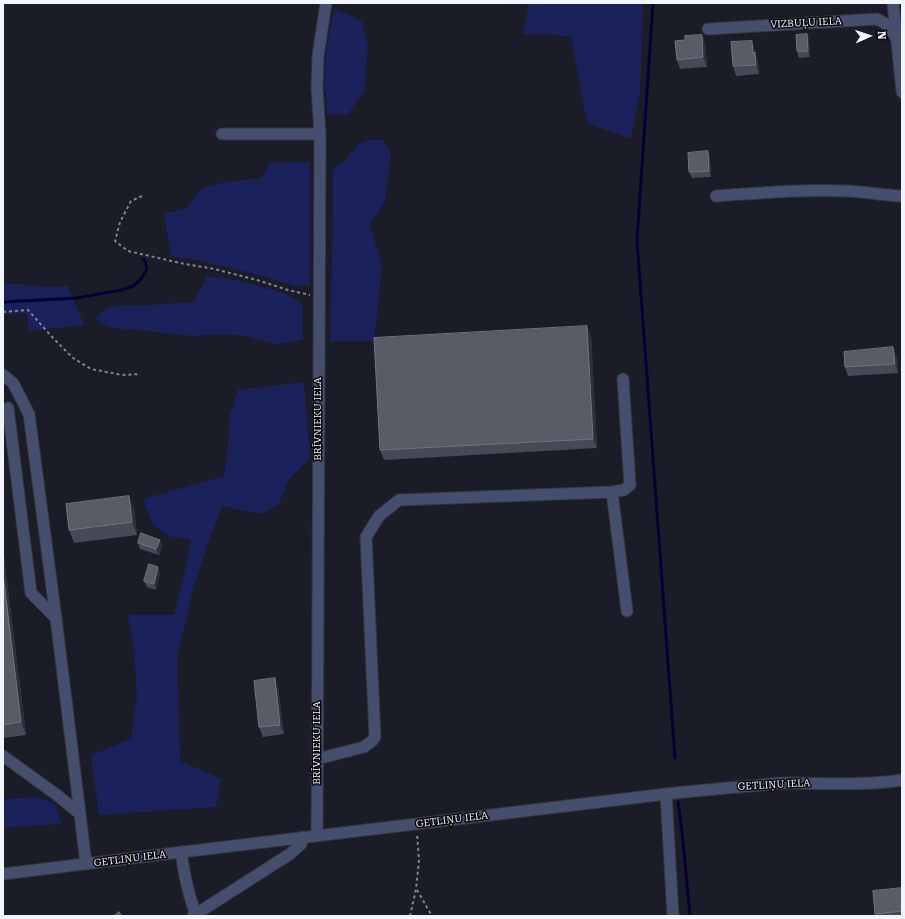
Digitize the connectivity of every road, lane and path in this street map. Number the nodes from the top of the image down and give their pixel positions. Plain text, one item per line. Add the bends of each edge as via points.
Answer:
1 (326, 3) edge
2 (893, 3) edge
3 (708, 29) dead end
4 (896, 37) junction
5 (902, 92) edge
6 (222, 134) dead end
7 (320, 134) junction
8 (142, 196) dead end
9 (716, 196) dead end
10 (902, 196) edge
11 (319, 297) junction
12 (3, 312) edge
13 (140, 374) dead end
14 (3, 375) edge
15 (624, 379) dead end
16 (25, 406) junction
17 (6, 408) edge
18 (612, 492) junction
19 (627, 610) dead end
20 (56, 618) junction
21 (3, 756) edge
22 (317, 759) junction
23 (902, 780) edge
24 (666, 794) junction
25 (80, 814) junction
26 (416, 824) junction
27 (317, 836) junction
28 (303, 837) junction
29 (181, 852) junction
30 (86, 864) junction
31 (3, 874) edge
32 (416, 889) junction
33 (194, 915) edge
34 (410, 916) edge
35 (432, 916) edge
36 (673, 916) edge

1 - 7 street, BRĪVNIEKU IELA via 318,56
2 - 4 street
3 - 4 street, VIZBUĻU IELA via 877,19 886,24
4 - 5 street
6 - 7 street
7 - 11 street, BRĪVNIEKU IELA
8 - 11 path via 131,201 120,222 115,241 128,251 214,269
9 - 10 street via 801,190
11 - 22 street, BRĪVNIEKU IELA
12 - 13 path via 28,310 74,358 91,369 122,375
14 - 16 street via 13,383
15 - 18 street via 630,485 624,490
16 - 17 street
16 - 20 street via 29,414
17 - 20 street via 31,592
18 - 19 street
18 - 22 street via 399,500 379,516 366,537 375,737 364,747
20 - 25 street
21 - 25 street
22 - 27 street, BRĪVNIEKU IELA
23 - 24 street, GETLIŅU IELA via 850,784 782,783
24 - 26 street, GETLIŅU IELA
24 - 36 street
25 - 30 street
26 - 27 street, GETLIŅU IELA
26 - 32 path via 419,861
27 - 28 street, GETLIŅU IELA
28 - 29 street, GETLIŅU IELA
28 - 33 street via 301,844 290,854
29 - 30 street, GETLIŅU IELA
29 - 33 street
30 - 31 street, GETLIŅU IELA
32 - 34 path
32 - 35 path

